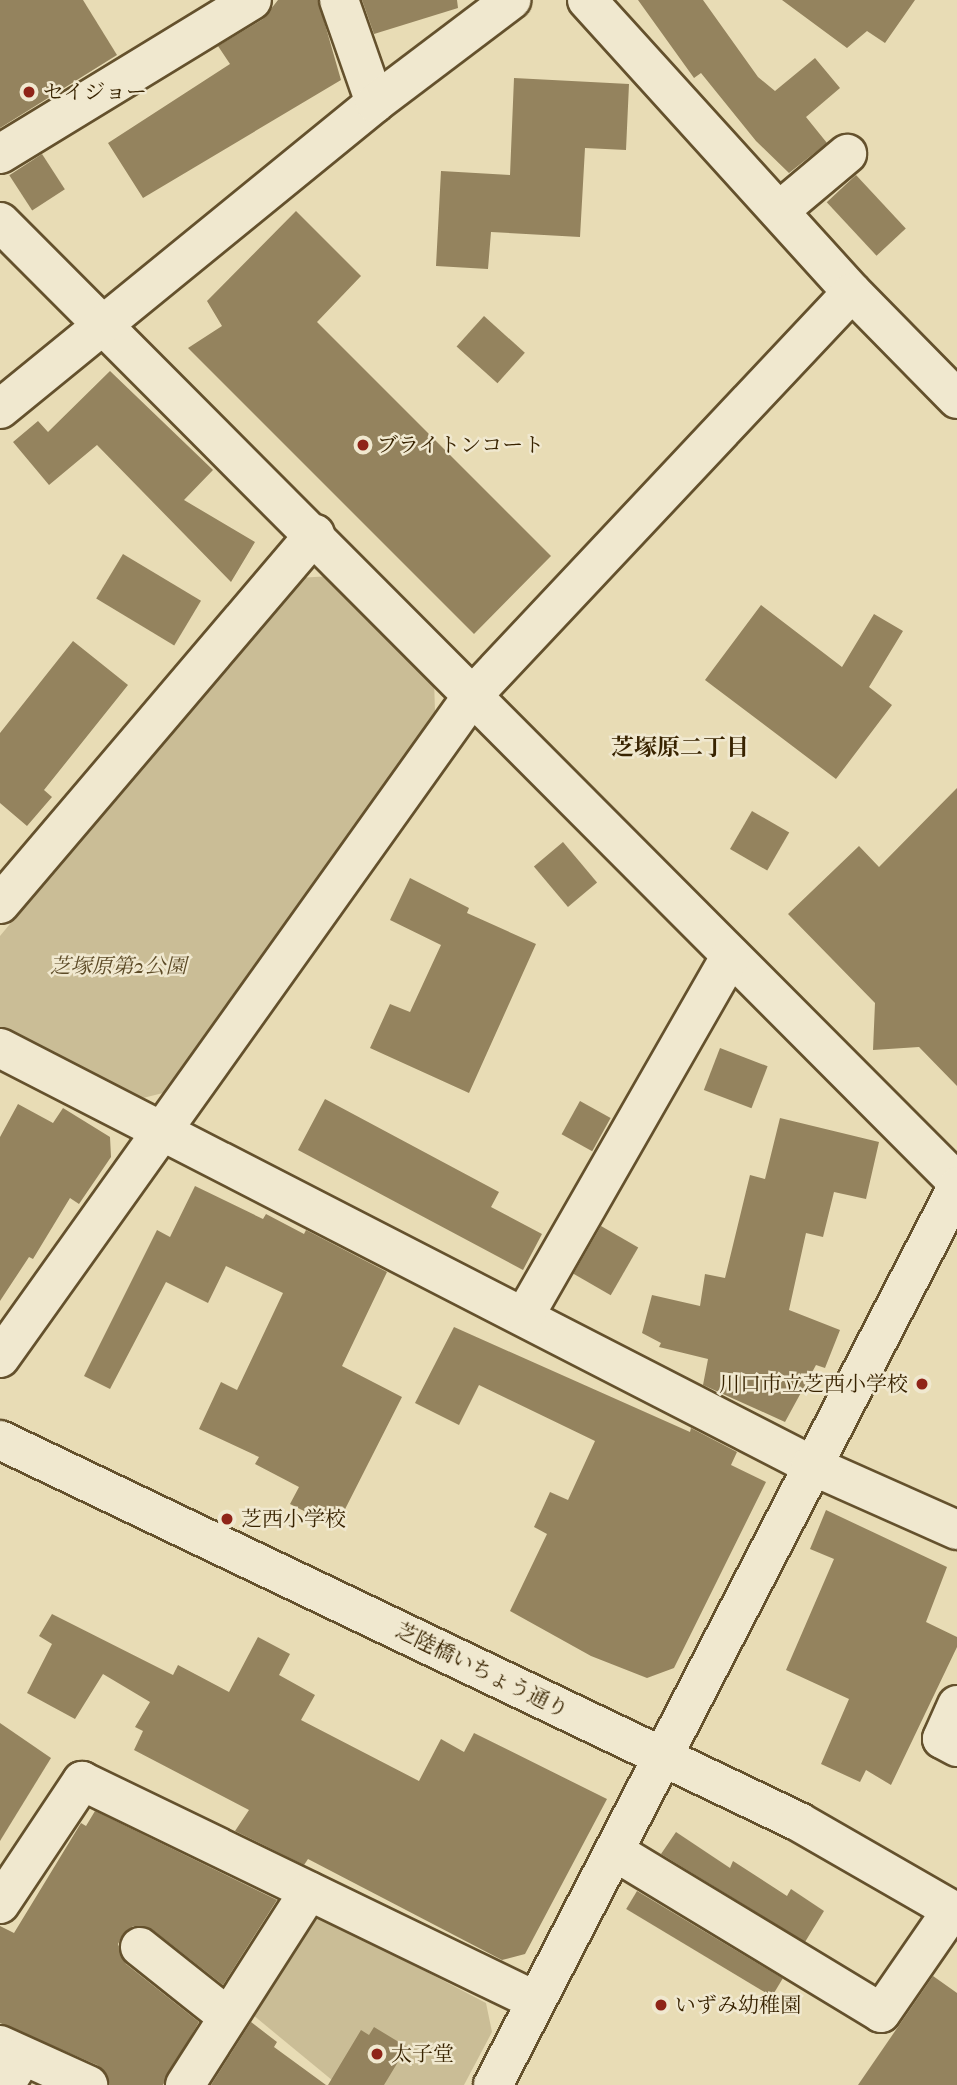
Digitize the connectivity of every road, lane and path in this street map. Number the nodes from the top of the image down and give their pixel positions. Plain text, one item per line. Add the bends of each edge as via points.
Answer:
1 (252, 0) edge
2 (339, 0) edge
3 (511, 0) edge
4 (587, 0) edge
5 (375, 103) junction
6 (0, 154) edge
7 (847, 154) dead end
8 (779, 211) junction
9 (0, 222) edge
10 (852, 292) junction
11 (107, 325) junction
12 (957, 399) edge
13 (0, 409) edge
14 (315, 534) junction
15 (473, 695) junction
16 (0, 904) edge
17 (732, 956) junction
18 (0, 1048) edge
19 (164, 1132) junction
20 (957, 1182) edge
21 (957, 1187) edge
22 (525, 1315) junction
23 (0, 1358) edge
24 (0, 1440) edge
25 (811, 1465) junction
26 (957, 1530) edge
27 (957, 1705) edge
28 (957, 1747) edge
29 (663, 1757) junction
30 (614, 1851) junction
31 (309, 1891) junction
32 (0, 1904) edge
33 (955, 1911) edge
34 (141, 1947) dead end
35 (536, 2001) junction
36 (228, 2017) junction
37 (10, 2062) edge
38 (88, 2085) edge
39 (185, 2085) edge
40 (493, 2085) edge

1 - 6 street
2 - 5 street
3 - 5 street
4 - 8 street
5 - 11 street
7 - 8 street
8 - 10 street
9 - 11 street
10 - 12 street
10 - 15 street
11 - 13 street
11 - 14 street
14 - 15 street
14 - 16 street
15 - 17 street
15 - 19 street
17 - 20 street
17 - 22 street
18 - 19 street
19 - 22 street
19 - 23 street
21 - 25 street
22 - 25 street
24 - 29 street, 芝陸橋いちょう通り
25 - 26 street
25 - 29 street
27 - 28 street via 942,1739
29 - 30 street
29 - 33 street, 芝陸橋いちょう通り via 799,1822
30 - 33 street via 881,2013
30 - 35 street
31 - 32 street via 82,1781
31 - 35 street
31 - 36 street
34 - 36 street
35 - 40 street
36 - 39 street
37 - 38 street

